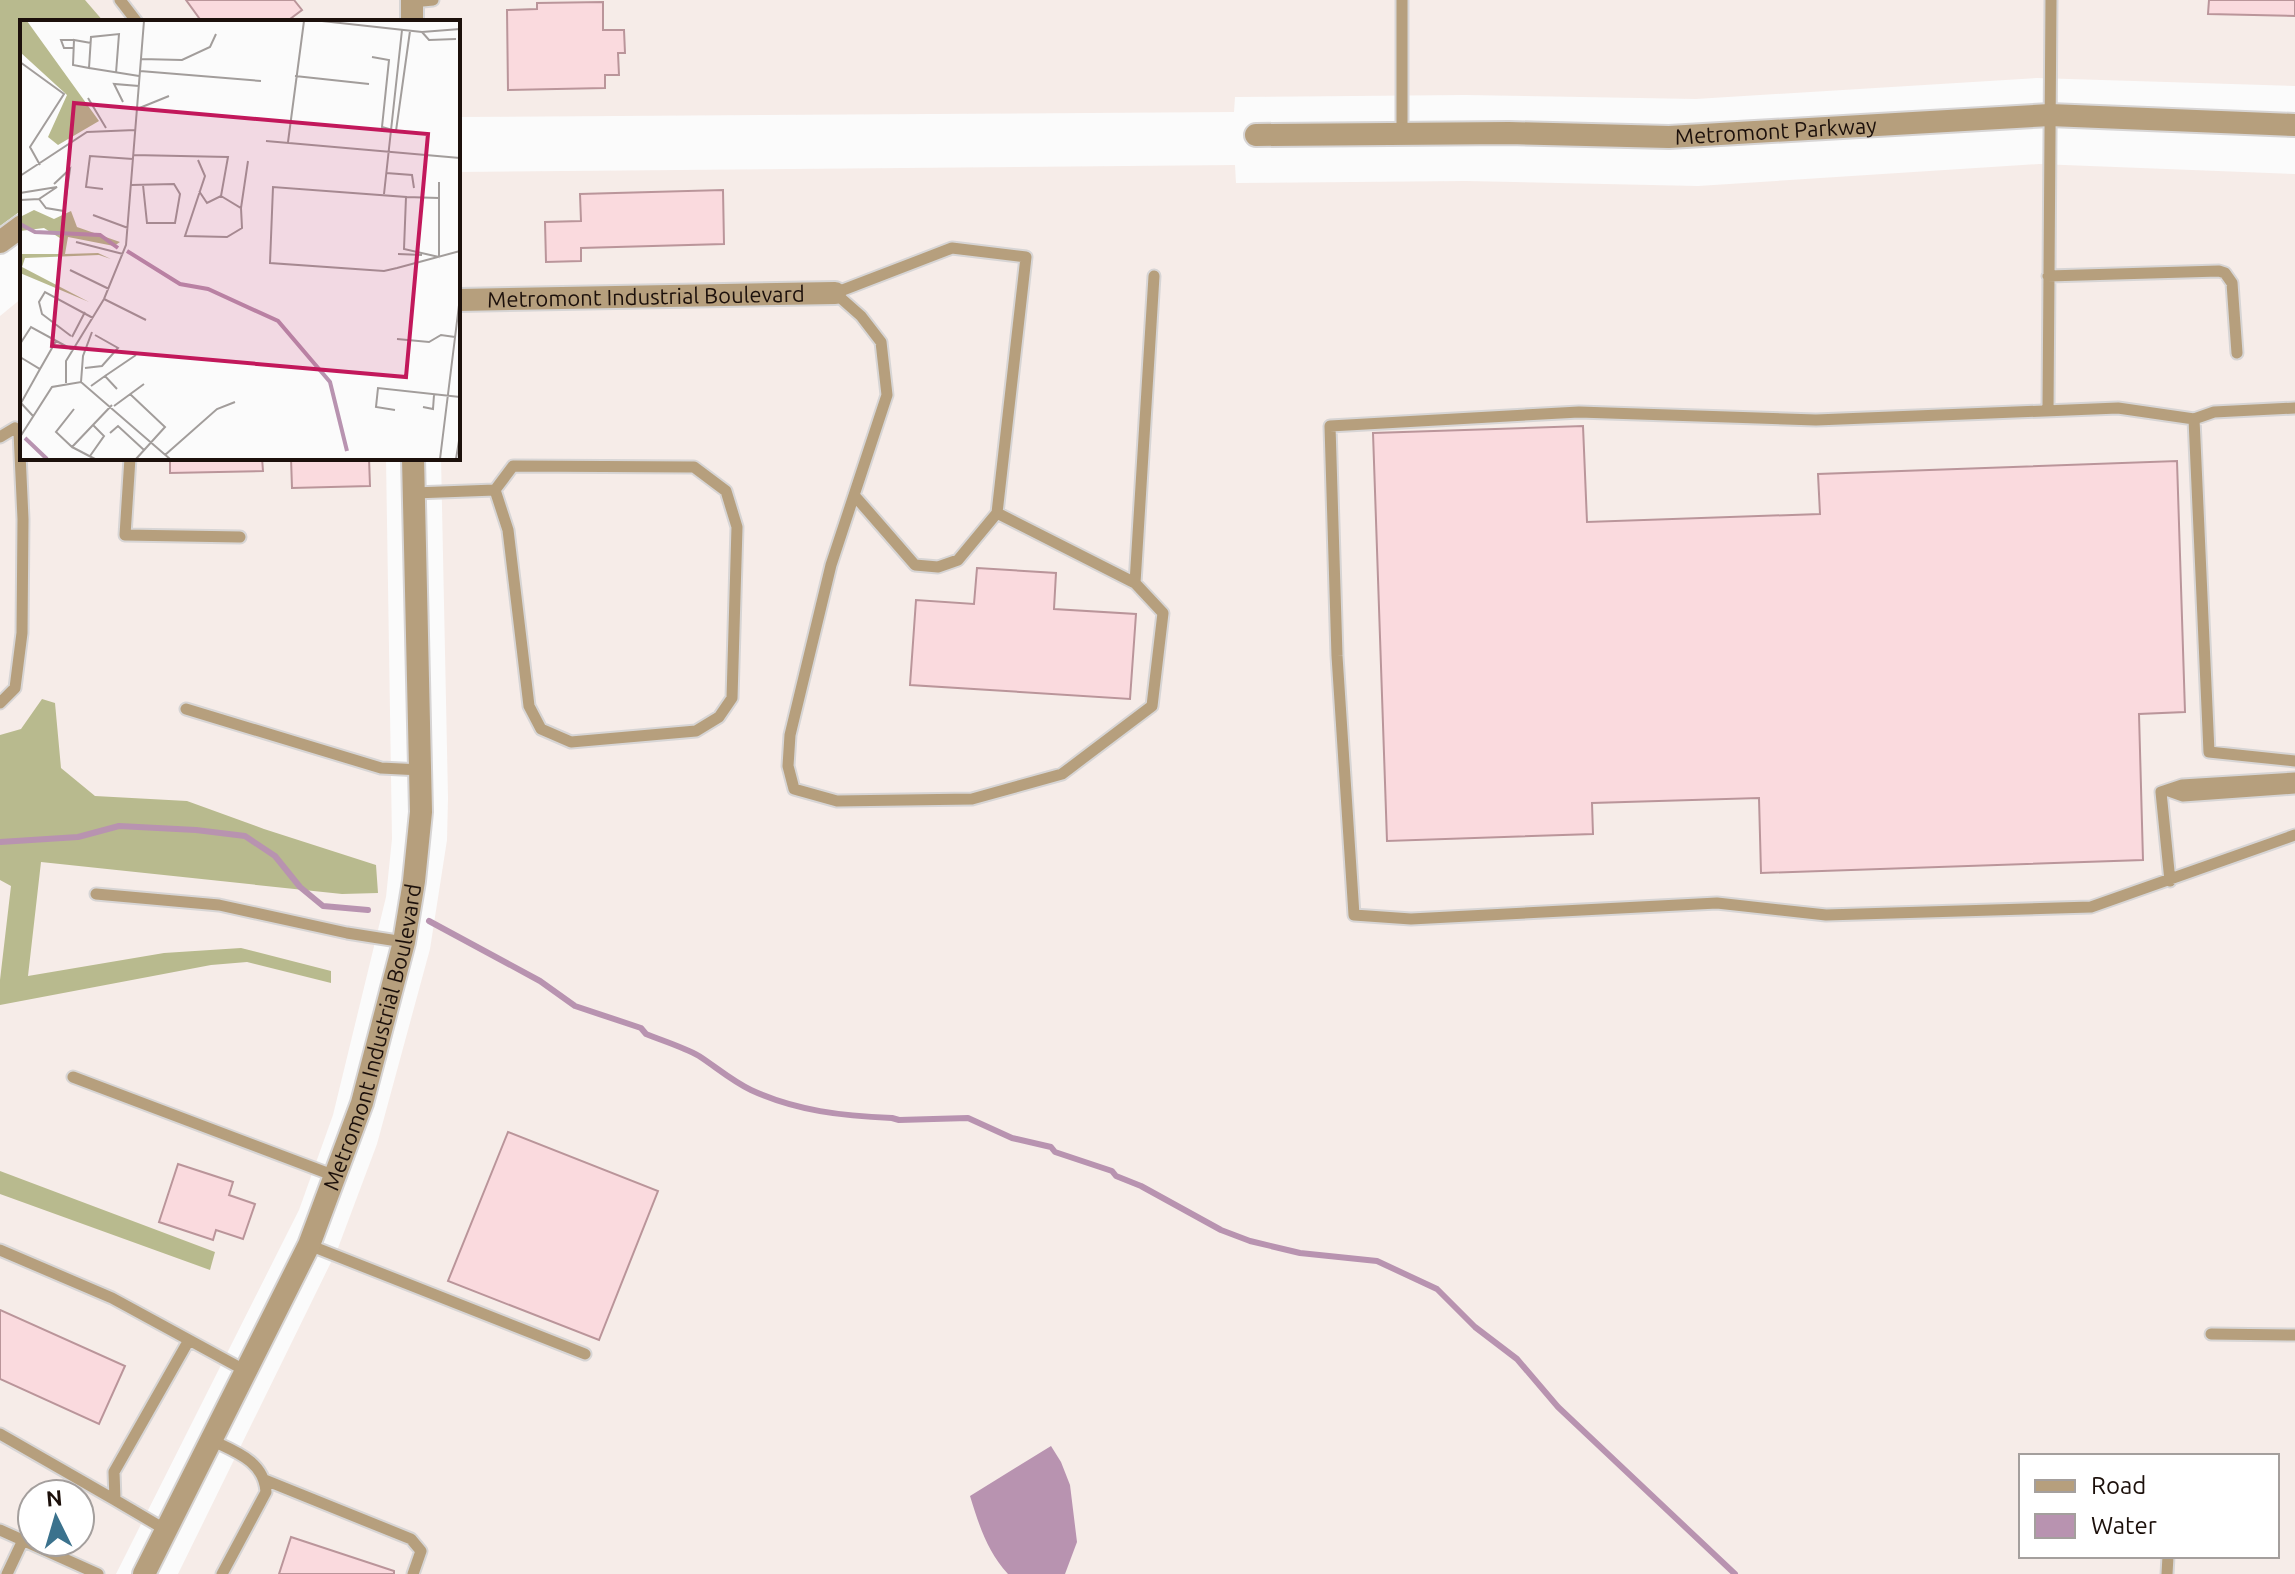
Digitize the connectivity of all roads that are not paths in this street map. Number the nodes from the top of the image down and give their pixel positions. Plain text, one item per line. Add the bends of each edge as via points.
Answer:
1 (120, 0) edge
2 (1402, 0) edge
3 (2051, 0) edge
4 (135, 20) edge
5 (2050, 115) junction
6 (2295, 125) edge
7 (1402, 133) junction
8 (1256, 135) dead end
9 (20, 227) edge
10 (0, 242) edge
11 (1154, 276) dead end
12 (2048, 276) junction
13 (835, 293) junction
14 (460, 300) edge
15 (2237, 353) dead end
16 (2295, 408) edge
17 (2048, 411) junction
18 (2194, 419) junction
19 (0, 437) edge
20 (20, 457) edge
21 (20, 460) edge
22 (130, 460) edge
23 (413, 460) edge
24 (495, 490) junction
25 (414, 493) junction
26 (854, 495) junction
27 (997, 513) junction
28 (240, 537) dead end
29 (1135, 583) junction
30 (0, 703) edge
31 (186, 709) dead end
32 (2295, 761) edge
33 (421, 770) junction
34 (2295, 778) edge
35 (2295, 788) edge
36 (2169, 791) junction
37 (2295, 835) edge
38 (2170, 881) junction
39 (96, 894) dead end
40 (404, 942) junction
41 (73, 1077) dead end
42 (335, 1176) junction
43 (309, 1245) junction
44 (0, 1250) edge
45 (2211, 1334) dead end
46 (2295, 1335) edge
47 (189, 1340) junction
48 (585, 1354) dead end
49 (246, 1371) junction
50 (0, 1434) edge
51 (211, 1440) junction
52 (265, 1480) junction
53 (115, 1500) junction
54 (166, 1530) junction
55 (16, 1555) edge
56 (63, 1558) edge
57 (7, 1574) edge
58 (98, 1574) edge
59 (144, 1574) edge
60 (222, 1574) edge
61 (413, 1574) edge

1 - 4 lane
2 - 7 lane
3 - 5 lane
5 - 6 street, Metromont Parkway
5 - 7 street, Metromont Parkway via 1669,137
5 - 12 lane
7 - 8 street, Metromont Parkway
9 - 10 street
11 - 29 lane
12 - 15 lane via 2225,273 2232,283
12 - 17 lane
13 - 14 street, Metromont Industrial Boulevard
13 - 26 lane via 881,342 887,395
13 - 27 lane via 952,248 1026,257
16 - 18 lane via 2214,412
17 - 18 lane via 2118,408
17 - 38 lane via 1816,420 1579,412 1330,426 1337,656 1354,915 1411,919 1717,903 1826,915 2091,907
18 - 32 lane via 2209,752
19 - 20 lane via 15,428 19,432
21 - 30 lane via 22,633 15,688
22 - 28 lane via 125,535
23 - 25 street, Metromont Industrial Boulevard
24 - 24 lane via 513,466 694,467 726,491 737,527 732,698 719,717 696,731 571,742 541,729 529,706 508,530
24 - 25 lane
25 - 33 street, Metromont Industrial Boulevard
26 - 27 lane via 915,565 938,567 958,560
26 - 29 lane via 831,565 790,735 788,766 794,789 837,801 972,799 1062,774 1152,706 1163,613
27 - 29 lane
31 - 33 lane via 381,768
33 - 40 street, Metromont Industrial Boulevard via 420,837
34 - 36 lane via 2182,785
35 - 36 lane via 2183,796
36 - 38 lane via 2161,792
37 - 38 lane
39 - 40 lane via 219,905
40 - 42 street, Metromont Industrial Boulevard via 362,1103
41 - 42 lane
42 - 43 street, Metromont Industrial Boulevard
43 - 48 lane
43 - 49 street, Metromont Industrial Boulevard
44 - 47 lane via 112,1298
45 - 46 lane
47 - 49 lane
47 - 53 lane via 114,1472
49 - 51 street, Metromont Industrial Boulevard
50 - 53 lane
51 - 52 lane via 250,1460
51 - 54 street, Metromont Industrial Boulevard
52 - 60 lane via 266,1492
52 - 61 lane via 411,1539 421,1551
53 - 54 lane
54 - 59 street, Metromont Industrial Boulevard
55 - 57 lane
56 - 58 lane

